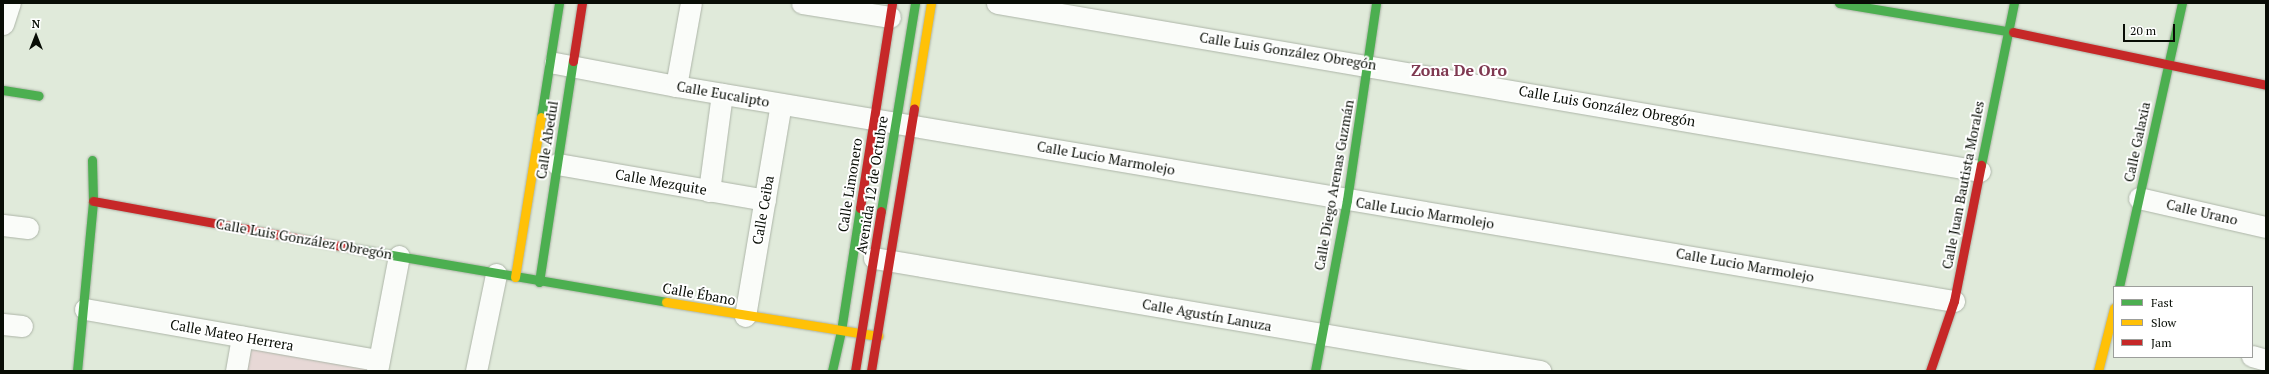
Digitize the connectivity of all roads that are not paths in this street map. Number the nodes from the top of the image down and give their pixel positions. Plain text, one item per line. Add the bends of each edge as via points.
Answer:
1 (10, 3) edge
2 (559, 3) edge
3 (582, 3) edge
4 (691, 3) edge
5 (802, 3) edge
6 (915, 3) edge
7 (931, 3) edge
8 (997, 3) edge
9 (1376, 3) edge
10 (1839, 3) edge
11 (2014, 3) edge
12 (2182, 3) edge
13 (891, 10) edge
14 (3, 24) edge
15 (2008, 31) junction
16 (550, 62) junction
17 (1368, 64) junction
18 (2168, 64) junction
19 (573, 66) junction
20 (2266, 84) edge
21 (676, 86) junction
22 (3, 90) edge
23 (722, 94) junction
24 (38, 96) dead end
25 (781, 104) junction
26 (874, 119) junction
27 (904, 123) junction
28 (92, 160) dead end
29 (557, 164) junction
30 (1980, 171) junction
31 (709, 191) junction
32 (2139, 198) junction
33 (765, 200) junction
34 (1347, 200) junction
35 (93, 201) junction
36 (3, 225) edge
37 (2266, 227) edge
38 (28, 228) dead end
39 (399, 256) junction
40 (882, 259) junction
41 (506, 276) junction
42 (539, 282) junction
43 (2119, 286) edge
44 (1954, 301) junction
45 (85, 309) junction
46 (745, 316) junction
47 (2113, 317) edge
48 (841, 331) junction
49 (861, 334) junction
50 (1322, 335) junction
51 (878, 336) junction
52 (242, 337) junction
53 (2253, 356) edge
54 (2266, 360) edge
55 (377, 366) edge
56 (78, 371) edge
57 (236, 371) edge
58 (476, 371) edge
59 (832, 371) edge
60 (855, 371) edge
61 (871, 371) edge
62 (1315, 371) edge
63 (1540, 371) edge
64 (1930, 371) edge
65 (2098, 371) edge

1 - 14 street
2 - 16 street, Calle Abedul
3 - 19 street, Calle Abedul
4 - 21 street
5 - 13 street
6 - 27 street, Avenida 12 de Octubre
7 - 27 street, Avenida 12 de Octubre
8 - 17 street, Calle Luis González Obregón
9 - 17 street, Calle Diego Arenas Guzmán
10 - 15 street
11 - 15 street, Calle Juan Bautista Morales
12 - 18 street, Calle Galaxia
13 - 26 street, Calle Limonero
15 - 18 street
15 - 30 street, Calle Juan Bautista Morales
16 - 19 street, Calle Eucalipto
16 - 41 street, Calle Abedul
17 - 30 street, Calle Luis González Obregón
17 - 34 street, Calle Diego Arenas Guzmán
18 - 20 street
18 - 32 street, Calle Galaxia
19 - 21 street, Calle Eucalipto
19 - 29 street, Calle Abedul
21 - 23 street, Calle Eucalipto
22 - 24 street
23 - 25 street, Calle Eucalipto
23 - 31 street
25 - 26 street, Calle Eucalipto
25 - 33 street, Calle Ceiba
26 - 27 street, Calle Eucalipto
26 - 48 street, Calle Limonero
27 - 34 street, Calle Lucio Marmolejo
27 - 40 street, Avenida 12 de Octubre
27 - 40 street, Avenida 12 de Octubre
28 - 35 street
29 - 31 street, Calle Mezquite
29 - 42 street, Calle Abedul
30 - 44 street, Calle Juan Bautista Morales
31 - 33 street, Calle Mezquite
32 - 37 street, Calle Urano
32 - 43 street, Calle Galaxia
33 - 46 street, Calle Ceiba
34 - 44 street, Calle Lucio Marmolejo
34 - 50 street, Calle Diego Arenas Guzmán
35 - 39 street, Calle Luis González Obregón
35 - 45 street
36 - 38 street
39 - 41 street, Calle Luis González Obregón
39 - 55 street
40 - 49 street, Avenida 12 de Octubre
40 - 50 street, Calle Agustín Lanuza
40 - 51 street, Avenida 12 de Octubre
41 - 42 street, Calle Ébano
41 - 58 street
42 - 46 street, Calle Ébano
44 - 64 street, Calle Juan Bautista Morales
45 - 52 street, Calle Mateo Herrera
45 - 56 street
46 - 48 street, Calle Ébano
47 - 65 street
48 - 49 street, Calle Ébano
48 - 59 street, Calle Limonero
49 - 51 street, Calle Ébano
49 - 60 street, Avenida 12 de Octubre
50 - 62 street, Calle Diego Arenas Guzmán
50 - 63 street, Calle Agustín Lanuza
51 - 61 street, Avenida 12 de Octubre
52 - 55 street, Calle Mateo Herrera
52 - 57 street
53 - 54 street

